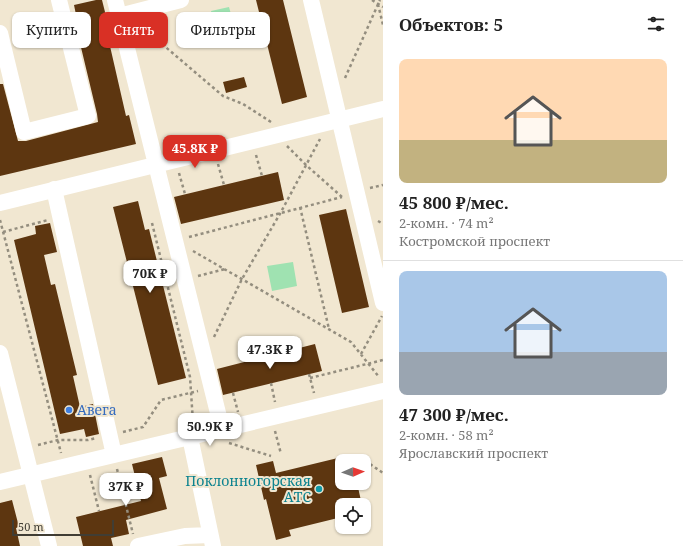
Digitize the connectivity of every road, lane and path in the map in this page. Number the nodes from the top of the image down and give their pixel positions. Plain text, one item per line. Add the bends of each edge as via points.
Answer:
1 (59, 0) edge
2 (115, 0) edge
3 (180, 0) edge
4 (311, 0) edge
5 (372, 0) edge
6 (380, 0) edge
7 (378, 4) junction
8 (383, 7) edge
9 (118, 12) edge
10 (134, 12) edge
11 (383, 25) edge
12 (0, 33) edge
13 (127, 48) edge
14 (167, 48) edge
15 (344, 80) dead end
16 (383, 109) edge
17 (339, 119) junction
18 (277, 126) dead end
19 (320, 138) dead end
20 (283, 141) dead end
21 (254, 148) dead end
22 (216, 158) dead end
23 (156, 164) junction
24 (306, 165) junction
25 (177, 167) dead end
26 (262, 176) dead end
27 (224, 185) dead end
28 (54, 189) junction
29 (185, 194) dead end
30 (342, 197) junction
31 (0, 202) edge
32 (300, 207) junction
33 (281, 212) junction
34 (361, 212) junction
35 (60, 217) junction
36 (0, 220) edge
37 (152, 223) dead end
38 (3, 232) junction
39 (175, 241) junction
40 (225, 269) junction
41 (185, 279) junction
42 (242, 279) junction
43 (383, 303) edge
44 (383, 314) edge
45 (329, 329) junction
46 (0, 353) edge
47 (360, 354) junction
48 (204, 357) junction
49 (383, 360) edge
50 (369, 364) junction
51 (309, 374) dead end
52 (310, 378) junction
53 (383, 382) edge
54 (271, 383) dead end
55 (212, 388) junction
56 (383, 391) edge
57 (191, 393) junction
58 (233, 393) dead end
59 (315, 399) dead end
60 (277, 408) dead end
61 (239, 417) dead end
62 (275, 430) dead end
63 (192, 432) junction
64 (109, 435) junction
65 (224, 436) junction
66 (58, 440) junction
67 (37, 446) dead end
68 (280, 454) dead end
69 (271, 456) dead end
70 (62, 457) dead end
71 (115, 461) junction
72 (371, 465) edge
73 (89, 473) dead end
74 (383, 473) edge
75 (30, 475) junction
76 (0, 482) edge
77 (99, 511) dead end
78 (211, 541) edge
79 (136, 543) edge
80 (49, 546) edge

1 - 12 street via 88,116 24,132
2 - 9 street
3 - 10 street
4 - 17 street
5 - 7 path
6 - 7 path
7 - 8 path
7 - 11 path
7 - 15 path
13 - 23 street
14 - 18 path via 223,96 243,104
16 - 17 street
17 - 23 street
17 - 34 street
19 - 24 path
20 - 24 path
21 - 26 path
22 - 27 path
23 - 28 street
23 - 39 street
24 - 30 path
24 - 33 path
25 - 29 path
28 - 31 street
28 - 35 street
30 - 32 path
30 - 34 path
32 - 33 path
32 - 45 path
33 - 39 path
33 - 42 path
34 - 43 street
35 - 38 path
35 - 64 street
36 - 38 path
37 - 57 path via 188,370
38 - 66 path
39 - 40 path
39 - 41 street
40 - 41 path
40 - 42 path
41 - 48 street
42 - 45 path
42 - 48 path
44 - 47 path
45 - 47 path via 350,342
46 - 75 street
47 - 50 path
48 - 55 street
49 - 50 path
50 - 52 path
50 - 53 path
51 - 52 path
52 - 59 path
54 - 60 path
55 - 57 path
55 - 65 street
56 - 65 street
57 - 63 path
57 - 64 path via 161,400 143,427
58 - 61 path
62 - 68 path
63 - 65 street
63 - 71 street
63 - 78 street
64 - 66 path via 88,440
64 - 71 street
65 - 69 path
66 - 67 path
66 - 70 path
71 - 75 street
71 - 79 path
72 - 74 path
73 - 77 path
75 - 76 street
75 - 80 street
78 - 79 street via 185,536

